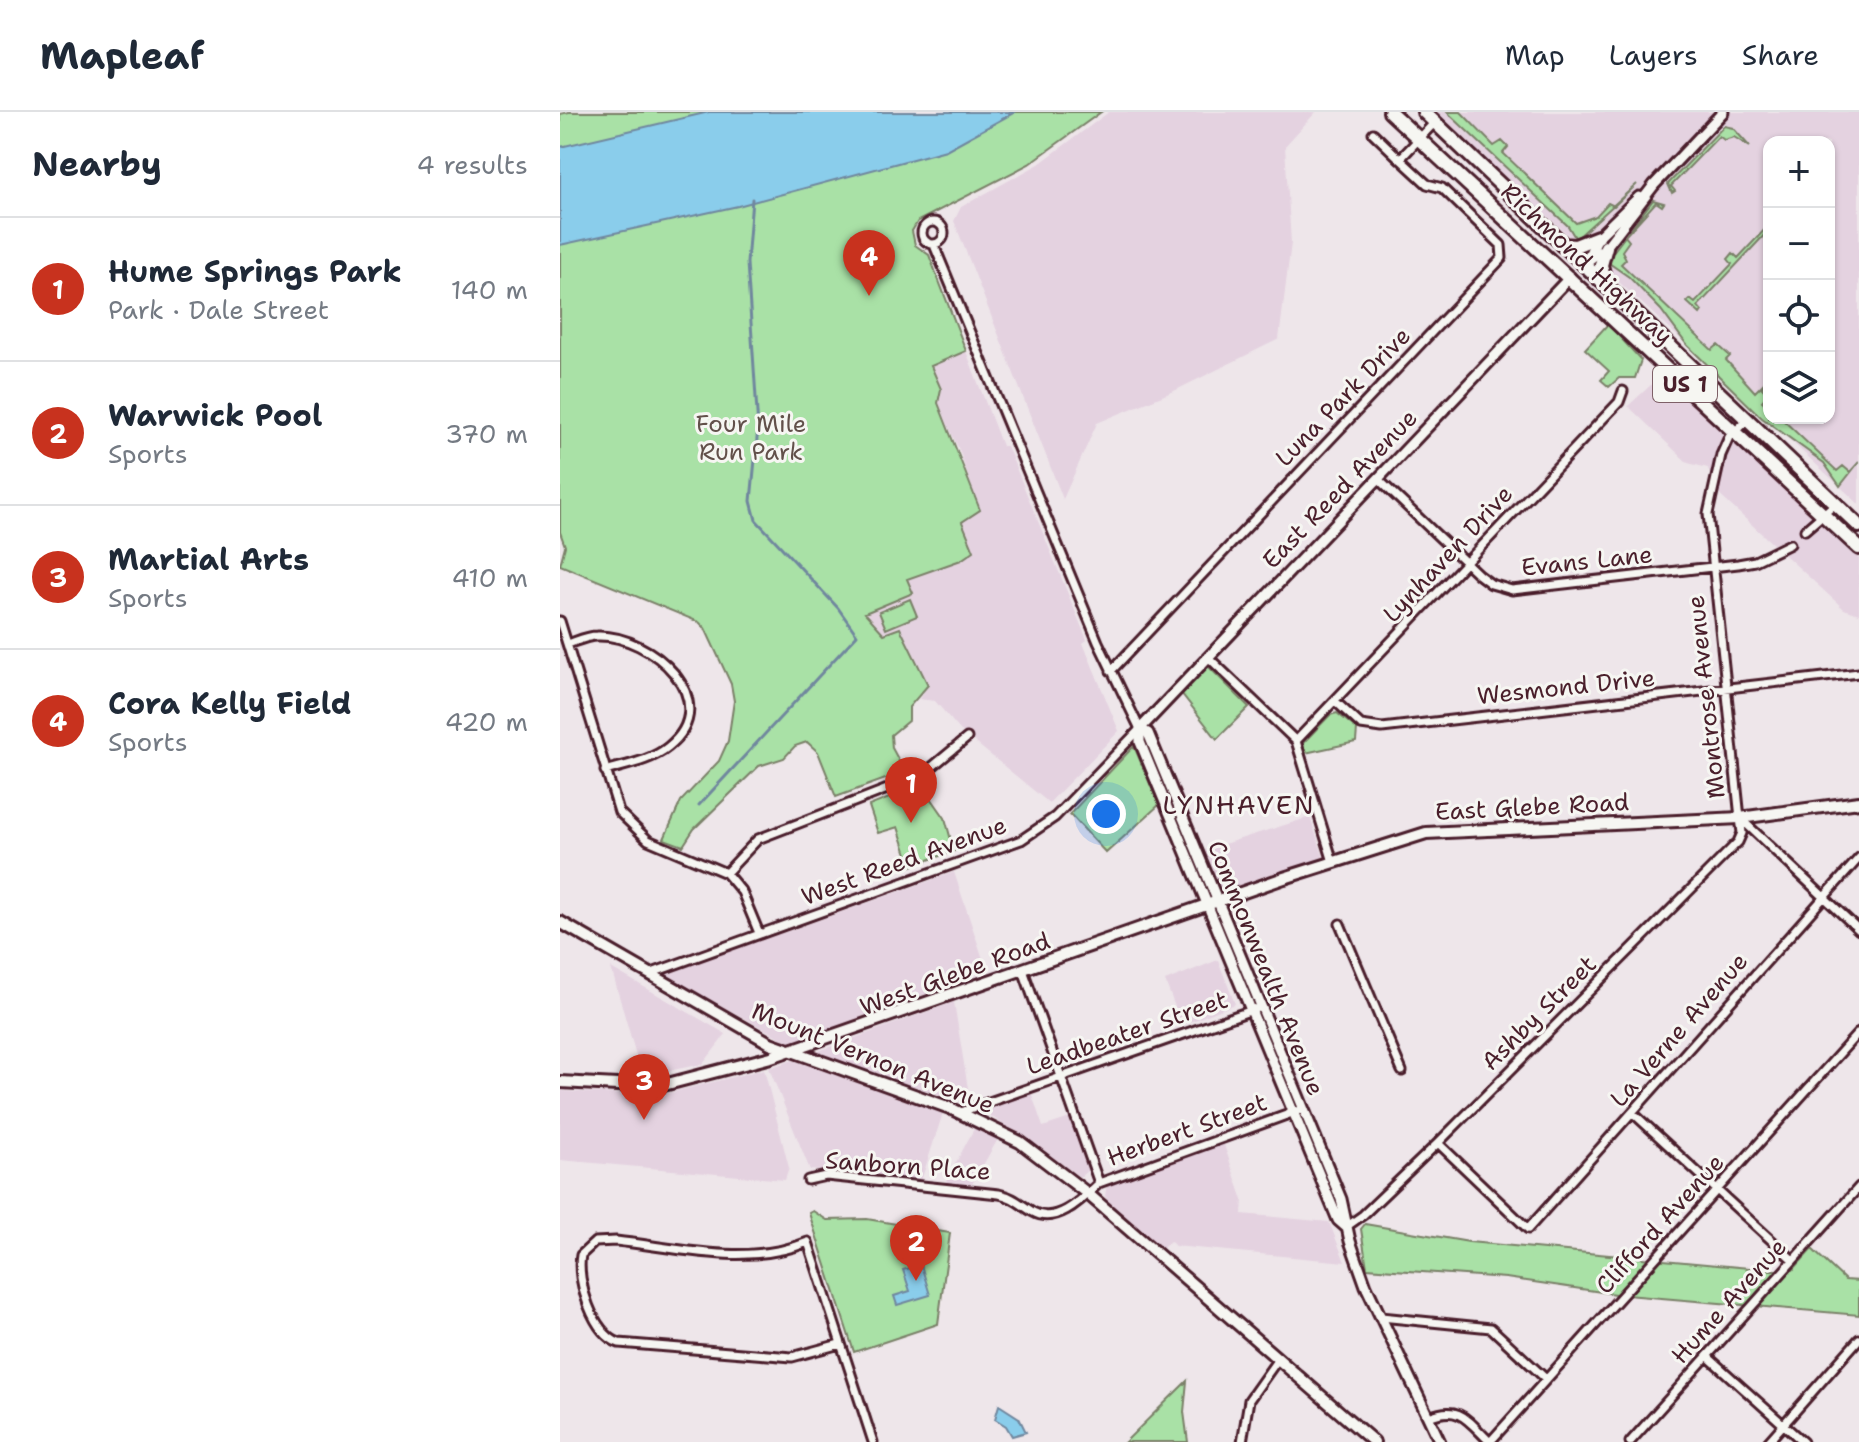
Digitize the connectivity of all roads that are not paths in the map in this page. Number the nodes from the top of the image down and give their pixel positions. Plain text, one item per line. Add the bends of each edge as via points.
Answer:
1 (1390, 112) edge
2 (1424, 112) edge
3 (1723, 112) edge
4 (1435, 122) junction
5 (1373, 133) dead end
6 (1419, 139) junction
7 (1400, 159) junction
8 (1602, 242) junction
9 (934, 245) dead end
10 (1574, 266) junction
11 (1607, 289) junction
12 (1623, 391) dead end
13 (1747, 420) junction
14 (1735, 431) junction
15 (1378, 479) junction
16 (1835, 504) junction
17 (1824, 514) junction
18 (1859, 526) edge
19 (1805, 530) dead end
20 (1790, 544) dead end
21 (1859, 548) edge
22 (1467, 563) junction
23 (1712, 567) junction
24 (560, 621) edge
25 (568, 644) junction
26 (1208, 657) junction
27 (1111, 671) junction
28 (1859, 673) edge
29 (1725, 689) junction
30 (1335, 701) junction
31 (1140, 729) junction
32 (967, 738) dead end
33 (1296, 741) junction
34 (605, 771) junction
35 (1859, 802) edge
36 (1740, 818) junction
37 (1859, 858) edge
38 (1333, 862) junction
39 (726, 873) junction
40 (1824, 896) junction
41 (1213, 903) junction
42 (560, 922) edge
43 (1340, 924) dead end
44 (1859, 930) edge
45 (759, 933) junction
46 (1023, 970) junction
47 (647, 975) junction
48 (1256, 1009) junction
49 (1859, 1032) edge
50 (789, 1052) junction
51 (1402, 1071) dead end
52 (1061, 1077) junction
53 (560, 1082) edge
54 (1298, 1110) junction
55 (961, 1112) junction
56 (1633, 1113) junction
57 (1438, 1143) junction
58 (808, 1180) dead end
59 (1099, 1183) junction
60 (1859, 1187) edge
61 (1718, 1191) junction
62 (1088, 1194) junction
63 (1346, 1227) junction
64 (1793, 1260) junction
65 (1381, 1317) junction
66 (1859, 1339) edge
67 (840, 1344) junction
68 (1707, 1356) junction
69 (1278, 1359) junction
70 (1546, 1379) junction
71 (1429, 1417) junction
72 (1783, 1424) junction
73 (873, 1442) edge
74 (1242, 1442) edge
75 (1374, 1442) edge
76 (1440, 1442) edge
77 (1490, 1442) edge
78 (1630, 1442) edge
79 (1768, 1442) edge
80 (1803, 1442) edge

1 - 6 highway, Richmond Highway
2 - 4 highway, Richmond Highway / US 1
3 - 8 street, East Reed Avenue
4 - 6 street
4 - 10 highway, Richmond Highway / US 1
5 - 7 street, Luna Park Drive
6 - 7 street
6 - 10 highway, Richmond Highway via 1545,255
7 - 27 street, Luna Park Drive via 1427,184 1442,188 1501,245 1502,258
8 - 10 street, East Reed Avenue
8 - 10 highway via 1575,246
8 - 11 highway
9 - 27 street, Commonwealth Avenue
10 - 11 highway, Richmond Highway / US 1
10 - 14 highway, Richmond Highway / US 1
10 - 15 street, East Reed Avenue
11 - 13 highway, Richmond Highway / US 1
12 - 22 street, Lynhaven Drive via 1619,402
13 - 14 street, Montrose Avenue
13 - 16 highway, Richmond Highway / US 1
14 - 17 highway, Richmond Highway / US 1
14 - 23 street, Montrose Avenue via 1721,455 1710,496
15 - 22 street, Evans Lane
15 - 26 street, East Reed Avenue
16 - 17 street
16 - 18 highway, Richmond Highway / US 1
17 - 19 street
17 - 21 highway, Richmond Highway / US 1
20 - 23 street, Evans Lane via 1755,561
22 - 23 street, Evans Lane via 1491,584 1512,590
22 - 30 street, Lynhaven Drive
23 - 29 street, Montrose Avenue
24 - 25 street
25 - 34 street
25 - 34 street via 607,636 658,655 676,673 686,694 684,723 670,746
26 - 31 street, East Reed Avenue
26 - 33 street
27 - 31 street, Commonwealth Avenue
28 - 29 street, Wesmond Drive
29 - 30 street, Wesmond Drive via 1382,728 1361,725
29 - 36 street, Montrose Avenue
30 - 33 street, Lynhaven Drive
31 - 41 street, Commonwealth Avenue via 1148,733
31 - 45 street, West Reed Avenue via 1039,831
32 - 39 street via 921,776 758,839
33 - 38 street
34 - 39 street via 619,812 639,833
35 - 36 main road, East Glebe Road
36 - 38 main road, East Glebe Road via 1439,831
36 - 40 street, Montrose Avenue
36 - 57 street, Ashby Street via 1738,842
37 - 40 street, La Verne Avenue
38 - 41 main road, East Glebe Road
39 - 45 street via 742,892
40 - 44 street, Montrose Avenue
40 - 56 street, La Verne Avenue
41 - 46 main road, West Glebe Road
41 - 48 street, Commonwealth Avenue
42 - 47 main road, Mount Vernon Avenue
43 - 51 street
45 - 47 street, West Reed Avenue
46 - 50 main road, West Glebe Road
46 - 52 street
47 - 50 main road, Mount Vernon Avenue
48 - 52 street, Leadbeater Street
48 - 54 street, Commonwealth Avenue
49 - 61 street, Clifford Avenue
50 - 53 main road, West Glebe Road via 656,1087
50 - 55 main road, Mount Vernon Avenue
52 - 55 street, Leadbeater Street
52 - 59 street
54 - 59 street, Herbert Street
54 - 63 street, Commonwealth Avenue via 1341,1199
55 - 62 main road, Mount Vernon Avenue via 1020,1142
56 - 57 street, La Verne Avenue via 1528,1229
56 - 61 street
57 - 63 street, Ashby Street
58 - 62 street, Sanborn Place via 826,1176 999,1194 1042,1216 1062,1212
59 - 62 street, Herbert Street
60 - 64 street, Hume Avenue
61 - 64 street
61 - 70 street, Clifford Avenue
62 - 69 main road, Mount Vernon Avenue
63 - 65 street, Commonwealth Avenue
64 - 68 street, Hume Avenue
65 - 70 street via 1491,1328
65 - 71 street, Commonwealth Avenue
66 - 72 street
67 - 67 street via 808,1242 752,1256 595,1242 581,1255 581,1275 599,1330 619,1343 792,1357
67 - 73 street
68 - 72 street
68 - 78 street, Hume Avenue
69 - 74 street via 1249,1400
69 - 75 main road, Mount Vernon Avenue
70 - 77 street, Clifford Avenue
71 - 76 street, Commonwealth Avenue
71 - 77 street via 1447,1410 1457,1413
72 - 79 street
72 - 80 street

